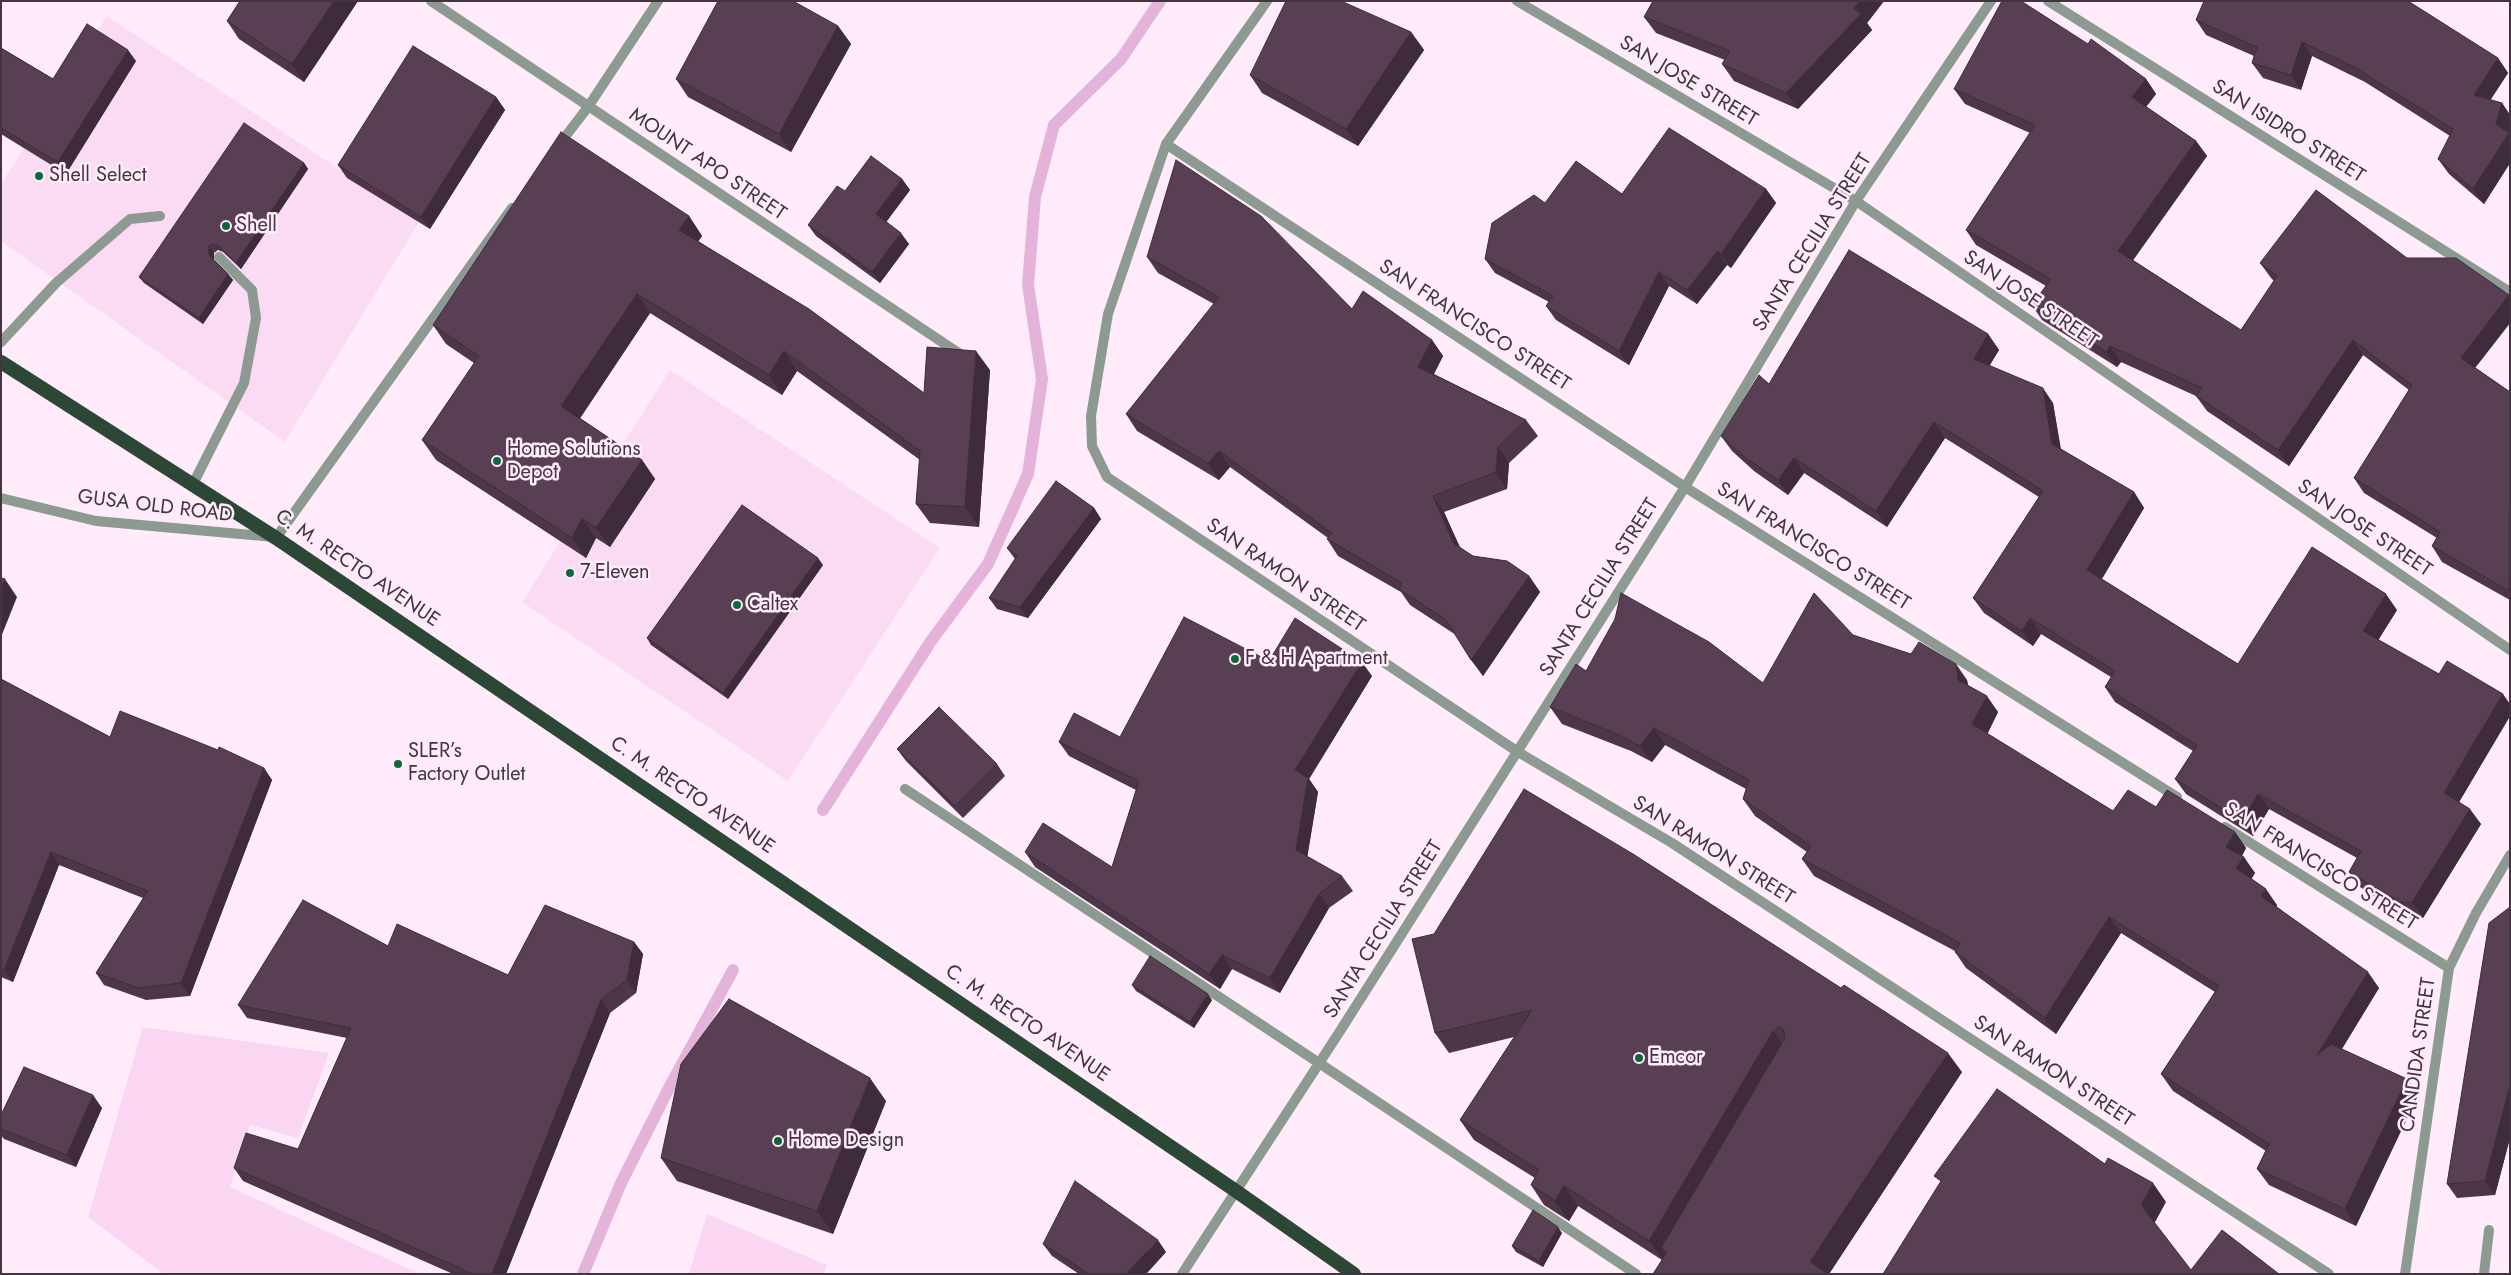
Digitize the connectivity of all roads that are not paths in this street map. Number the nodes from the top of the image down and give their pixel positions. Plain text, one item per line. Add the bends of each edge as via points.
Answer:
1 (431, 1) edge
2 (658, 1) edge
3 (1267, 1) edge
4 (1516, 1) edge
5 (1991, 1) edge
6 (2048, 1) edge
7 (588, 107) junction
8 (1166, 144) junction
9 (553, 153) edge
10 (519, 198) edge
11 (1856, 202) junction
12 (160, 216) dead end
13 (219, 257) edge
14 (2510, 292) edge
15 (1, 342) edge
16 (964, 357) edge
17 (1, 362) edge
18 (193, 484) junction
19 (1685, 486) junction
20 (1, 498) edge
21 (276, 538) junction
22 (2510, 650) edge
23 (1518, 752) junction
24 (905, 789) dead end
25 (2188, 804) edge
26 (2214, 820) edge
27 (2510, 855) edge
28 (2449, 968) junction
29 (1319, 1063) junction
30 (1236, 1191) junction
31 (2489, 1230) dead end
32 (1182, 1274) edge
33 (1354, 1274) edge
34 (1636, 1274) edge
35 (2329, 1274) edge
36 (2405, 1274) edge
37 (2484, 1274) edge

1 - 7 street, MOUNT APO STREET
2 - 7 street
3 - 8 street
4 - 11 street, SAN JOSE STREET
5 - 11 street, SANTA CECILIA STREET
6 - 14 street, SAN ISIDRO STREET
7 - 9 street
7 - 16 street, MOUNT APO STREET
8 - 19 street, SAN FRANCISCO STREET
8 - 23 street, SAN RAMON STREET via 1108,314 1091,416 1092,446 1107,476
10 - 21 street
11 - 19 street, SANTA CECILIA STREET
11 - 22 street, SAN JOSE STREET
12 - 15 street via 130,219 56,282
13 - 18 street via 252,290 256,318 244,384
17 - 18 highway, C. M. RECTO AVENUE
18 - 21 highway, C. M. RECTO AVENUE
19 - 23 street, SANTA CECILIA STREET
19 - 25 street, SAN FRANCISCO STREET
20 - 21 street, GUSA OLD ROAD via 96,521
21 - 30 highway, C. M. RECTO AVENUE
23 - 29 street, SANTA CECILIA STREET
23 - 35 street, SAN RAMON STREET via 1672,843
24 - 29 street
26 - 28 street, SAN FRANCISCO STREET
27 - 28 street, CANDIDA STREET via 2476,912
28 - 36 street, CANDIDA STREET
29 - 30 street, SANTA CECILIA STREET
29 - 34 street
30 - 32 street, SANTA CECILIA STREET
30 - 33 highway, C. M. RECTO AVENUE
31 - 37 street

